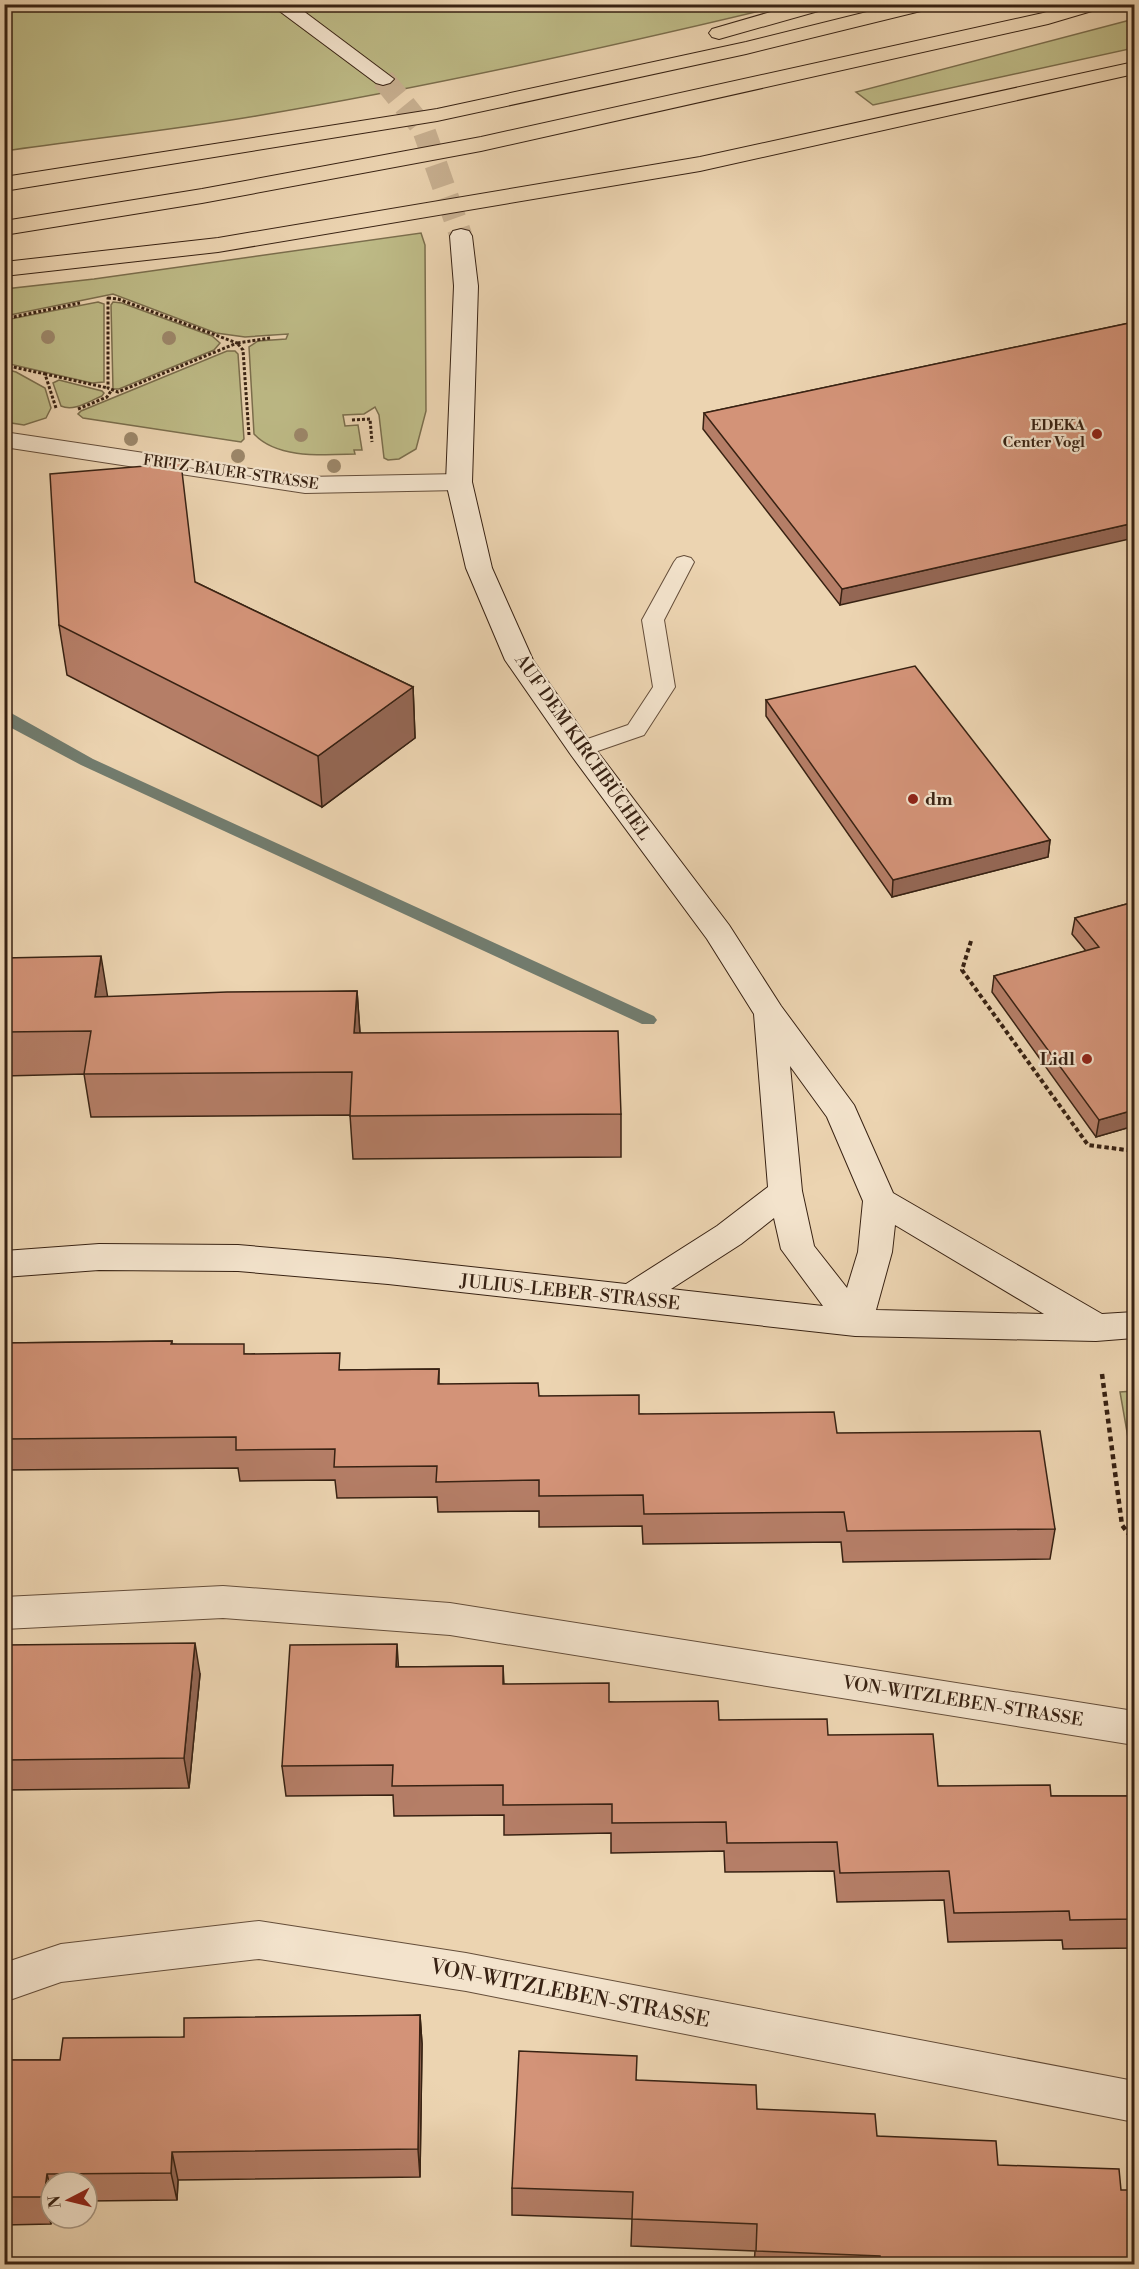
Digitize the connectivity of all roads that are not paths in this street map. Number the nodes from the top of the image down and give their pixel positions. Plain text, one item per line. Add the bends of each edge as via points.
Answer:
1 (280, 4) edge
2 (822, 4) edge
3 (926, 4) edge
4 (1095, 4) edge
5 (1134, 68) edge
6 (383, 79) tunnel mouth
7 (610, 79) junction
8 (4, 184) edge
9 (4, 228) edge
10 (461, 236) tunnel mouth
11 (4, 269) edge
12 (4, 439) edge
13 (459, 482) junction
14 (684, 562) dead end
15 (581, 749) junction
16 (770, 1014) junction
17 (785, 1191) junction
18 (880, 1201) junction
19 (4, 1264) edge
20 (630, 1298) junction
21 (855, 1323) junction
22 (1134, 1325) edge
23 (1096, 1328) junction
24 (4, 1613) edge
25 (1134, 1728) edge
26 (4, 1983) edge
27 (1134, 2102) edge

1 - 6 street
2 - 7 highway via 710,36
3 - 7 highway
4 - 9 highway via 481,144
5 - 11 highway via 700,164 219,244
7 - 8 highway via 437,115
10 - 13 street, AUF DEM KIRCHBÜCHEL via 466,286
12 - 13 street, FRITZ-BAUER-STRASSE via 305,485
13 - 15 street, AUF DEM KIRCHBÜCHEL via 479,568 519,660
14 - 15 lane via 653,620 664,687 636,730
15 - 16 street, AUF DEM KIRCHBÜCHEL via 718,932
16 - 17 street, AUF DEM KIRCHBÜCHEL
16 - 18 street, AUF DEM KIRCHBÜCHEL via 842,1113
17 - 20 street via 729,1235
17 - 21 street, AUF DEM KIRCHBÜCHEL via 798,1249
18 - 21 street, AUF DEM KIRCHBÜCHEL via 875,1252
18 - 23 street
19 - 20 street, JULIUS-LEBER-STRASSE via 99,1257 238,1258
20 - 21 street, JULIUS-LEBER-STRASSE
21 - 23 street, JULIUS-LEBER-STRASSE
22 - 23 street, JULIUS-LEBER-STRASSE
24 - 25 street, VON-WITZLEBEN-STRASSE via 223,1602 450,1619
26 - 27 street, VON-WITZLEBEN-STRASSE via 61,1963 259,1940 466,1972

